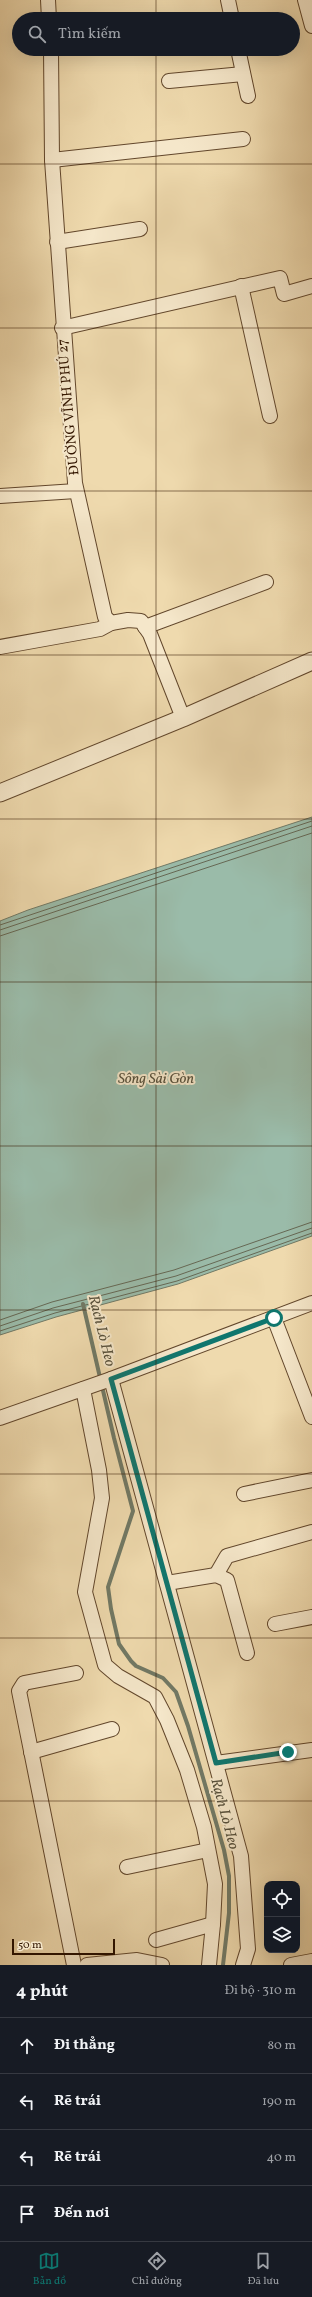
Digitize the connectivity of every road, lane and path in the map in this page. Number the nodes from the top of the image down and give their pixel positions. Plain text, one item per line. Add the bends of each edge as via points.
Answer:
1 (48, 0) edge
2 (228, 0) edge
3 (305, 0) edge
4 (49, 12) edge
5 (231, 12) edge
6 (312, 26) edge
7 (51, 56) edge
8 (239, 56) edge
9 (243, 74) junction
10 (169, 81) dead end
11 (248, 96) dead end
12 (243, 139) dead end
13 (52, 160) junction
14 (140, 229) dead end
15 (57, 242) junction
16 (241, 286) junction
17 (312, 286) edge
18 (62, 328) junction
19 (270, 416) dead end
20 (76, 491) junction
21 (0, 496) edge
22 (266, 582) dead end
23 (111, 623) junction
24 (145, 627) junction
25 (0, 647) edge
26 (312, 661) edge
27 (183, 718) junction
28 (0, 792) edge
29 (312, 1303) edge
30 (274, 1318) junction
31 (110, 1379) junction
32 (88, 1387) junction
33 (312, 1417) edge
34 (0, 1418) edge
35 (312, 1480) edge
36 (244, 1494) dead end
37 (312, 1532) edge
38 (216, 1575) junction
39 (167, 1583) junction
40 (312, 1617) edge
41 (275, 1624) dead end
42 (247, 1654) dead end
43 (76, 1673) dead end
44 (112, 1729) dead end
45 (312, 1750) edge
46 (31, 1752) junction
47 (216, 1763) junction
48 (208, 1850) junction
49 (128, 1867) dead end
50 (213, 1924) junction
51 (156, 1940) dead end
52 (312, 1961) edge
53 (74, 1965) edge
54 (87, 1965) edge
55 (162, 1965) edge
56 (209, 1965) edge
57 (243, 1965) edge
58 (291, 1965) edge

1 - 4 street
2 - 5 street
3 - 6 street
7 - 13 street, ĐƯỜNG VĨNH PHÚ 27
8 - 9 street
9 - 10 street
9 - 11 street
12 - 13 street
13 - 15 street, ĐƯỜNG VĨNH PHÚ 27
14 - 15 street
15 - 18 street, ĐƯỜNG VĨNH PHÚ 27
16 - 17 street via 280,278 284,294
16 - 18 street
16 - 19 street
18 - 20 street, ĐƯỜNG VĨNH PHÚ 27
20 - 21 street
20 - 23 street, ĐƯỜNG VĨNH PHÚ 27 via 105,616
22 - 24 street
23 - 24 street via 141,621
23 - 25 street via 100,629
24 - 27 street
26 - 27 street
27 - 28 street
29 - 30 street
30 - 31 street
30 - 33 street
31 - 32 street
31 - 39 street
32 - 34 street
32 - 48 street via 102,1498 85,1592 93,1614 102,1658 105,1665 118,1676 155,1697 187,1770
35 - 36 street
37 - 38 street via 228,1556
38 - 39 street
38 - 42 street via 227,1580
39 - 47 street
40 - 41 street
43 - 46 street via 24,1683 19,1691
44 - 46 street
45 - 47 street
46 - 53 street
47 - 57 street via 241,1856 248,1950
48 - 49 street
48 - 50 street via 215,1884
50 - 51 street
50 - 56 street
52 - 58 street
54 - 55 street via 137,1960

